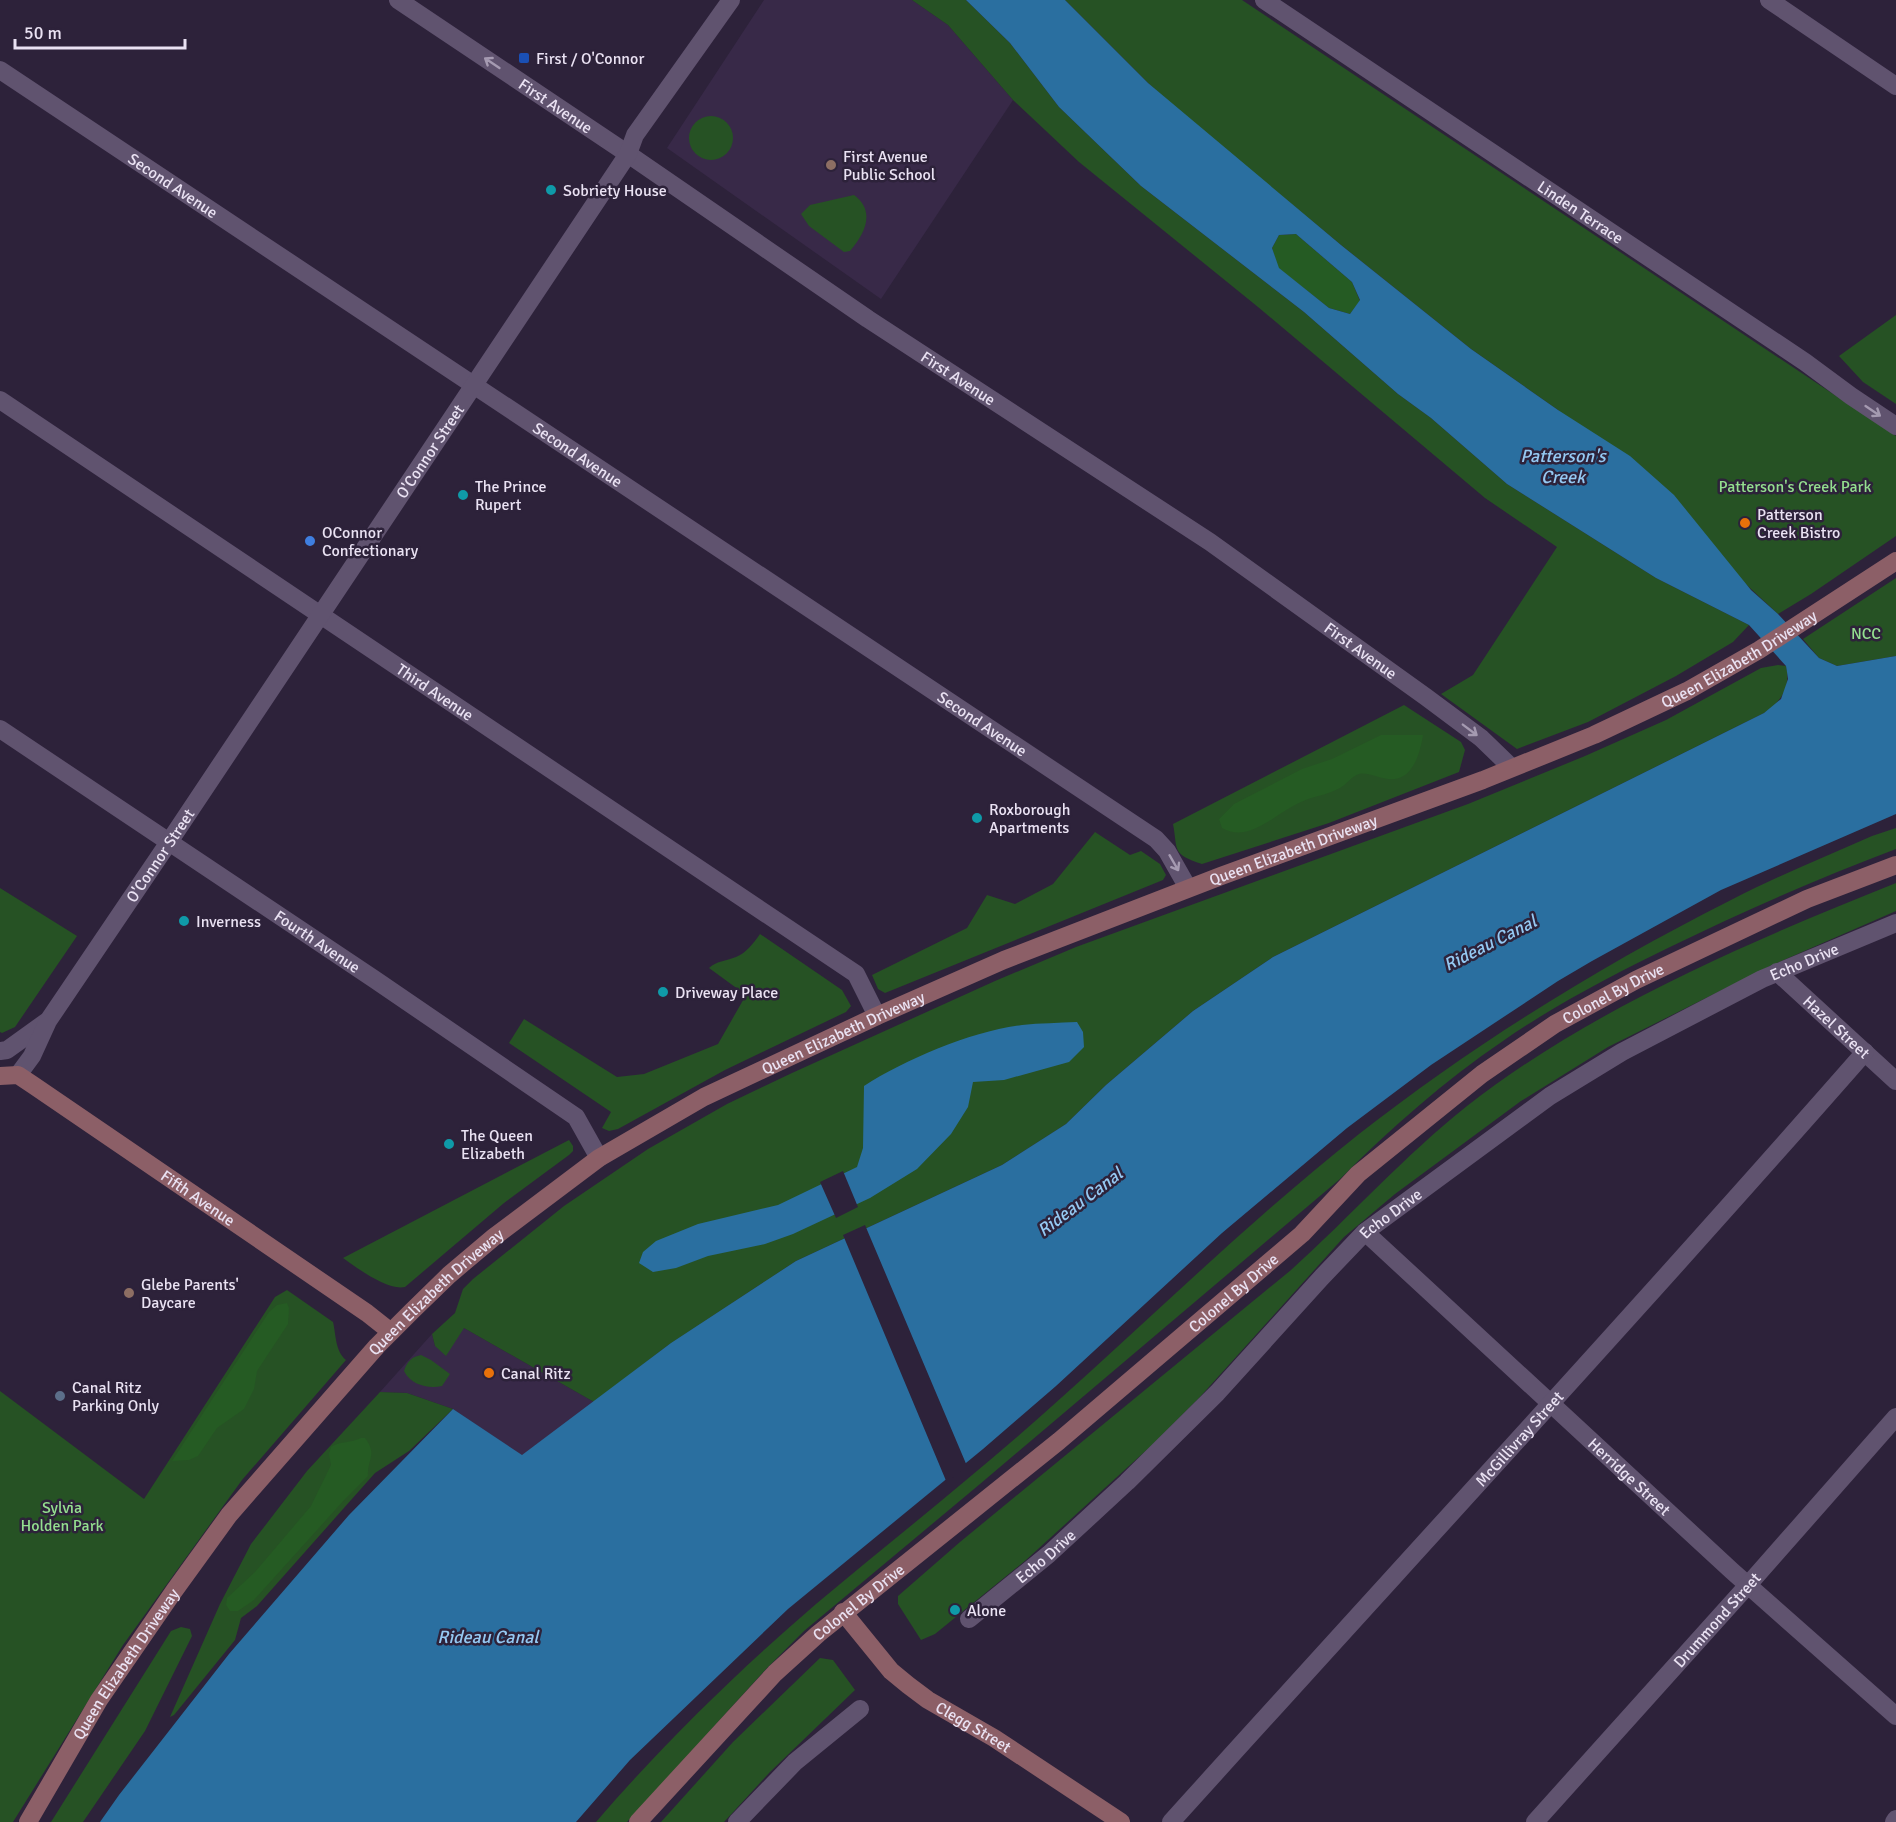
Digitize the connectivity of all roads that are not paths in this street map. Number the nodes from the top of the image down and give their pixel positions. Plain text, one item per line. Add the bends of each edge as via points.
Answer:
1 (398, 0) edge
2 (731, 0) edge
3 (1264, 0) edge
4 (1769, 0) edge
5 (0, 70) edge
6 (1896, 86) edge
7 (628, 154) junction
8 (474, 384) junction
9 (0, 400) edge
10 (1896, 426) edge
11 (1896, 561) edge
12 (321, 615) junction
13 (0, 729) edge
14 (1511, 767) junction
15 (170, 843) junction
16 (1896, 865) edge
17 (1188, 888) junction
18 (1896, 923) edge
19 (1777, 972) junction
20 (877, 1016) junction
21 (48, 1021) junction
22 (0, 1051) edge
23 (1865, 1052) junction
24 (9, 1076) edge
25 (1896, 1081) edge
26 (600, 1158) junction
27 (1365, 1232) junction
28 (390, 1332) junction
29 (1551, 1405) junction
30 (1896, 1417) edge
31 (1748, 1585) junction
32 (843, 1612) junction
33 (969, 1619) dead end
34 (860, 1709) dead end
35 (1896, 1716) edge
36 (28, 1822) edge
37 (638, 1822) edge
38 (736, 1822) edge
39 (1121, 1822) edge
40 (1171, 1822) edge
41 (1535, 1822) edge

7 -> 1 street, First Avenue
2 - 7 street, O'Connor Street via 635,135
3 -> 10 street, Linden Terrace
4 - 6 street
5 - 8 street, Second Avenue
7 - 8 street, O'Connor Street
7 -> 14 street, First Avenue via 868,319 1210,542 1481,738
8 - 12 street, O'Connor Street
8 -> 17 street, Second Avenue via 1156,839
9 - 12 street, Third Avenue
11 - 14 main road, Queen Elizabeth Driveway via 1759,650 1687,691 1594,735
12 - 15 street, O'Connor Street
12 - 20 street, Third Avenue via 856,975
13 - 15 street, Fourth Avenue
14 - 17 main road, Queen Elizabeth Driveway
15 - 21 street, O'Connor Street
15 - 26 street, Fourth Avenue via 576,1117
16 - 32 main road, Colonel By Drive via 1807,899 1636,980 1555,1024 1482,1074 1358,1174 1302,1234 1059,1441
17 - 20 main road, Queen Elizabeth Driveway via 1004,960
18 - 19 street, Echo Drive
19 - 23 street, Hazel Street
19 - 27 street, Echo Drive via 1622,1052 1550,1096
20 - 26 main road, Queen Elizabeth Driveway via 704,1097
21 - 22 street, O'Connor Street
21 - 24 street, O'Connor Street via 32,1056
23 - 25 street, Hazel Street
23 - 29 street, McGillivray Street
24 - 28 main road, Fifth Avenue
26 - 28 main road, Queen Elizabeth Driveway via 494,1237
27 - 29 street, Herridge Street
27 - 33 street, Echo Drive via 1217,1393 1135,1474 1049,1554
28 - 36 main road, Queen Elizabeth Driveway via 229,1515 99,1700
29 - 31 street, Herridge Street
29 - 40 street, McGillivray Street
30 - 31 street, Drummond Street
31 - 35 street, Herridge Street
31 - 41 street, Drummond Street
32 - 37 main road, Colonel By Drive via 776,1673
32 - 39 main road, Clegg Street via 891,1671 908,1685
34 - 38 street via 795,1762

